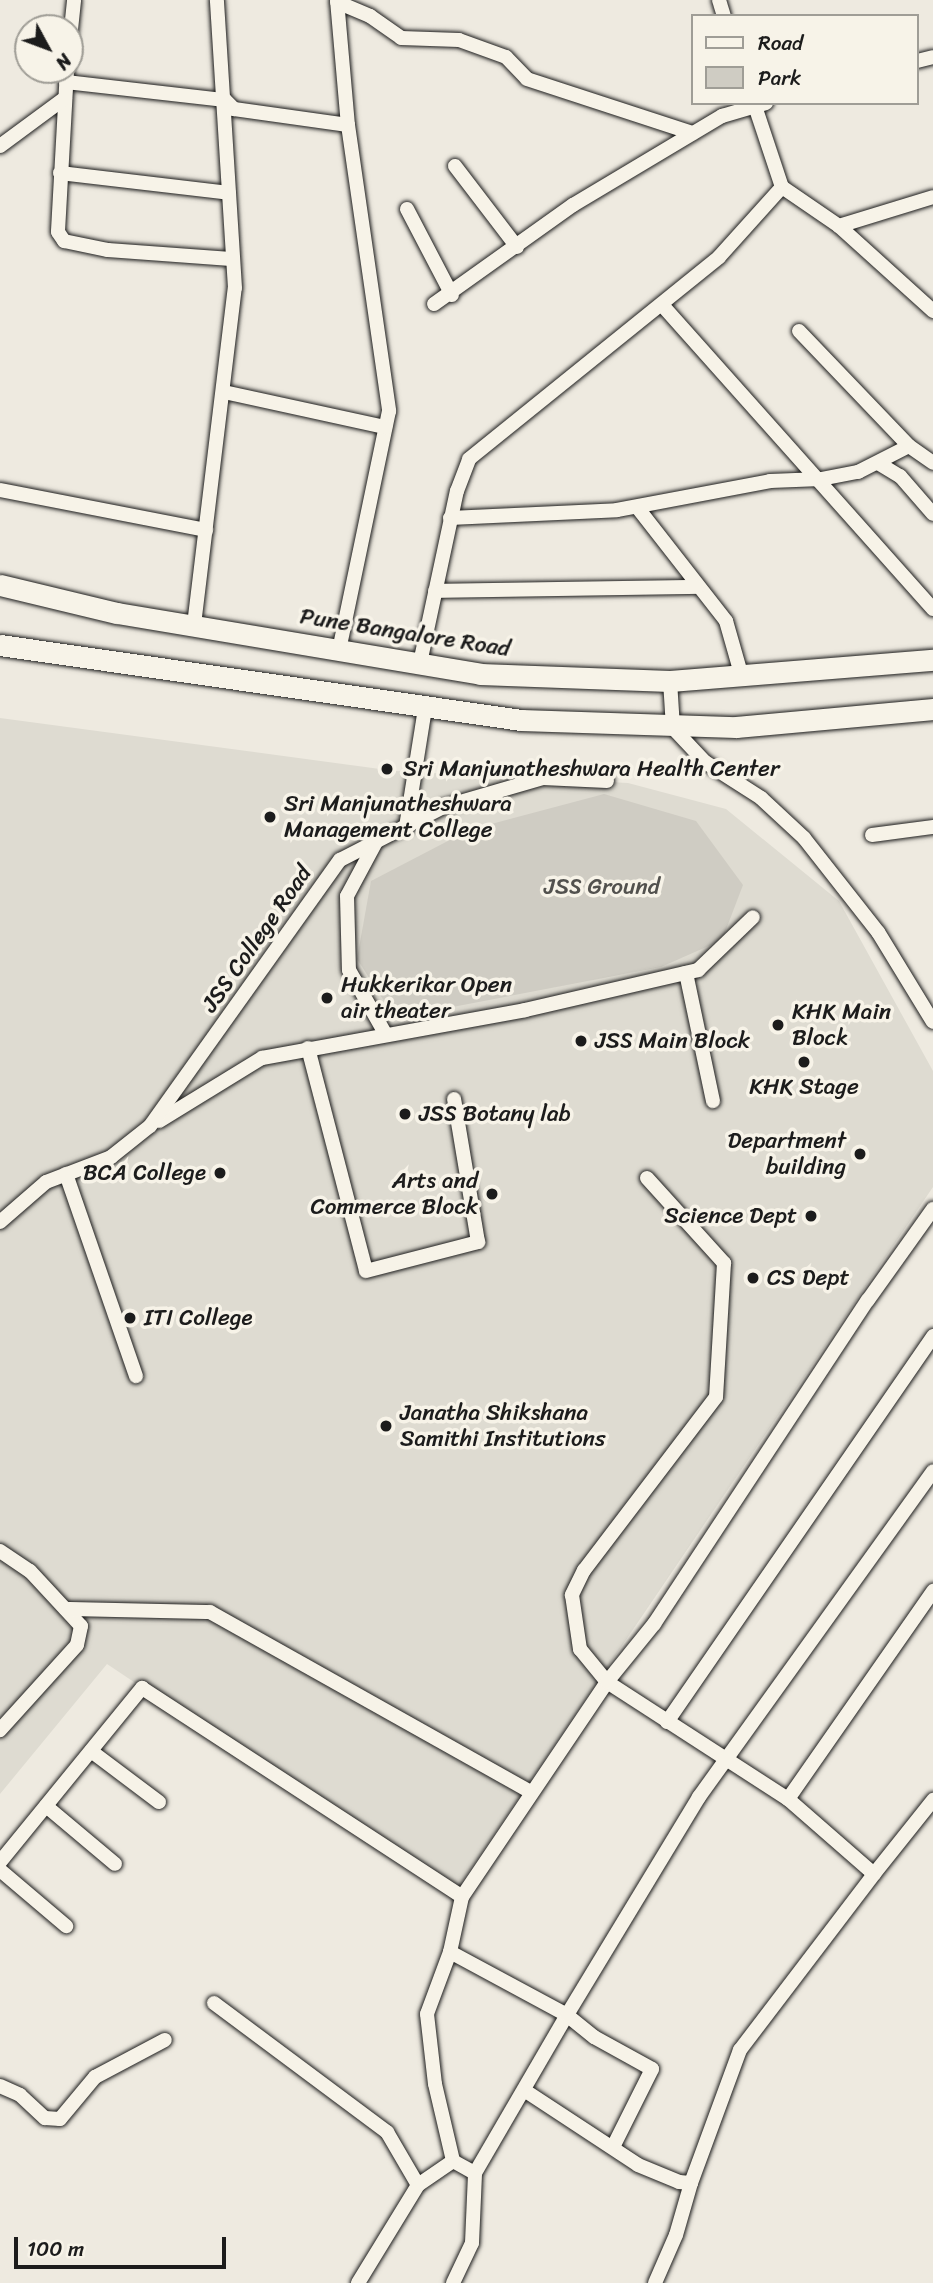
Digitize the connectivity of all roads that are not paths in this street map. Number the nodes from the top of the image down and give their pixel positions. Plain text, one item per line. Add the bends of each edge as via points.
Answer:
1 (217, 0) edge
2 (337, 1) edge
3 (84, 79) edge
4 (66, 84) edge
5 (65, 98) junction
6 (225, 100) junction
7 (756, 105) edge
8 (759, 105) edge
9 (348, 125) junction
10 (692, 133) junction
11 (0, 146) edge
12 (455, 166) dead end
13 (60, 173) junction
14 (782, 187) junction
15 (229, 193) junction
16 (933, 197) edge
17 (407, 209) dead end
18 (839, 226) junction
19 (517, 247) junction
20 (231, 259) junction
21 (452, 295) junction
22 (434, 304) dead end
23 (663, 306) junction
24 (933, 311) edge
25 (799, 331) dead end
26 (224, 392) junction
27 (386, 427) junction
28 (909, 446) junction
29 (878, 463) junction
30 (933, 463) edge
31 (821, 479) junction
32 (0, 490) edge
33 (637, 507) junction
34 (933, 514) edge
35 (450, 518) junction
36 (206, 530) junction
37 (0, 585) edge
38 (697, 587) junction
39 (435, 591) junction
40 (933, 609) edge
41 (194, 625) junction
42 (0, 645) edge
43 (338, 650) junction
44 (933, 660) edge
45 (420, 663) junction
46 (742, 677) junction
47 (670, 681) junction
48 (425, 708) junction
49 (933, 709) edge
50 (673, 728) junction
51 (607, 781) dead end
52 (405, 827) junction
53 (933, 827) edge
54 (872, 835) dead end
55 (377, 841) junction
56 (752, 917) dead end
57 (686, 973) junction
58 (933, 1022) edge
59 (385, 1033) junction
60 (308, 1048) junction
61 (454, 1099) dead end
62 (713, 1101) dead end
63 (150, 1126) junction
64 (66, 1174) junction
65 (647, 1178) dead end
66 (933, 1209) edge
67 (0, 1222) edge
68 (933, 1336) edge
69 (136, 1376) dead end
70 (933, 1471) edge
71 (0, 1551) edge
72 (933, 1591) edge
73 (66, 1609) junction
74 (607, 1682) junction
75 (667, 1722) junction
76 (0, 1730) edge
77 (91, 1751) junction
78 (725, 1760) junction
79 (531, 1792) junction
80 (788, 1799) junction
81 (933, 1800) edge
82 (159, 1802) dead end
83 (46, 1807) junction
84 (0, 1862) edge
85 (115, 1864) dead end
86 (0, 1870) edge
87 (874, 1874) junction
88 (461, 1897) junction
89 (66, 1926) dead end
90 (450, 1952) junction
91 (214, 2003) dead end
92 (567, 2015) junction
93 (165, 2040) dead end
94 (0, 2086) edge
95 (524, 2090) junction
96 (614, 2145) junction
97 (453, 2161) junction
98 (475, 2173) junction
99 (691, 2183) junction
100 (418, 2185) junction
101 (358, 2283) edge
102 (453, 2283) edge
103 (655, 2283) edge

1 - 6 street
2 - 9 street
2 - 10 street via 370,16 401,38 458,40 506,57 527,79
3 - 6 street
4 - 5 street
5 - 11 street
5 - 13 street
6 - 9 street via 234,109
6 - 15 street
7 - 10 street via 722,116
8 - 14 street
9 - 27 street via 389,411
10 - 19 street via 573,205
12 - 19 street
13 - 15 street
13 - 20 street via 58,232 64,241 108,250
14 - 18 street
14 - 23 street via 719,257
15 - 20 street
16 - 18 street
17 - 21 street
18 - 24 street
19 - 21 street
20 - 26 street via 235,288
21 - 22 street
23 - 31 street
23 - 35 street via 469,459
25 - 28 street
26 - 27 street
26 - 36 street
27 - 43 street
28 - 29 street
28 - 30 street
29 - 31 street
29 - 34 street via 900,476
31 - 33 street via 770,481
31 - 40 street
32 - 36 street
33 - 35 street
33 - 38 street
35 - 39 street
36 - 41 street
37 - 41 main road, Pune Bangalore Road via 117,613
38 - 39 street
38 - 46 street via 726,621
39 - 45 street
41 - 43 main road, Pune Bangalore Road
42 - 48 main road
43 - 45 main road, Pune Bangalore Road
44 - 46 main road, Pune Bangalore Road
45 - 47 main road, Pune Bangalore Road via 480,674
46 - 47 main road, Pune Bangalore Road
47 - 50 street
48 - 50 main road via 521,720
48 - 52 street
49 - 50 main road via 846,720
50 - 58 street via 705,762 761,798 804,838 878,932
51 - 52 street, JSS College Road via 543,778 443,807
52 - 55 street, JSS College Road
53 - 54 street
55 - 59 street via 347,896 349,970
55 - 63 street, JSS College Road via 340,860
56 - 57 street via 698,971
57 - 59 street via 525,1010
57 - 62 street
59 - 60 street
60 - 61 street via 366,1271 478,1242
60 - 63 street via 262,1058
63 - 64 street, JSS College Road via 111,1157
64 - 67 street, JSS College Road via 46,1182
64 - 69 street
65 - 74 street via 724,1263 722,1341 716,1396 638,1494 584,1570 572,1595 580,1649
66 - 74 street via 654,1624
68 - 75 street
70 - 78 street
71 - 73 street via 30,1571
72 - 80 street
73 - 76 street via 80,1626 77,1645
73 - 79 street via 210,1612
74 - 75 street
74 - 79 street
75 - 78 street
77 - 82 street
77 - 83 street
77 - 88 street via 142,1688
78 - 80 street
78 - 92 street
79 - 88 street
80 - 87 street
81 - 87 street
83 - 84 street
83 - 85 street
86 - 89 street
87 - 99 street via 740,2050
88 - 90 street
90 - 92 street
90 - 97 street via 427,2014 435,2084
91 - 100 street via 387,2132
92 - 95 street
92 - 96 street via 594,2037 652,2069
93 - 94 street via 95,2077 60,2119 45,2118 20,2095
95 - 96 street via 575,2126
95 - 98 street
96 - 99 street via 638,2165
97 - 98 street
97 - 100 street
98 - 102 street via 472,2243
99 - 103 street via 676,2235
100 - 101 street

